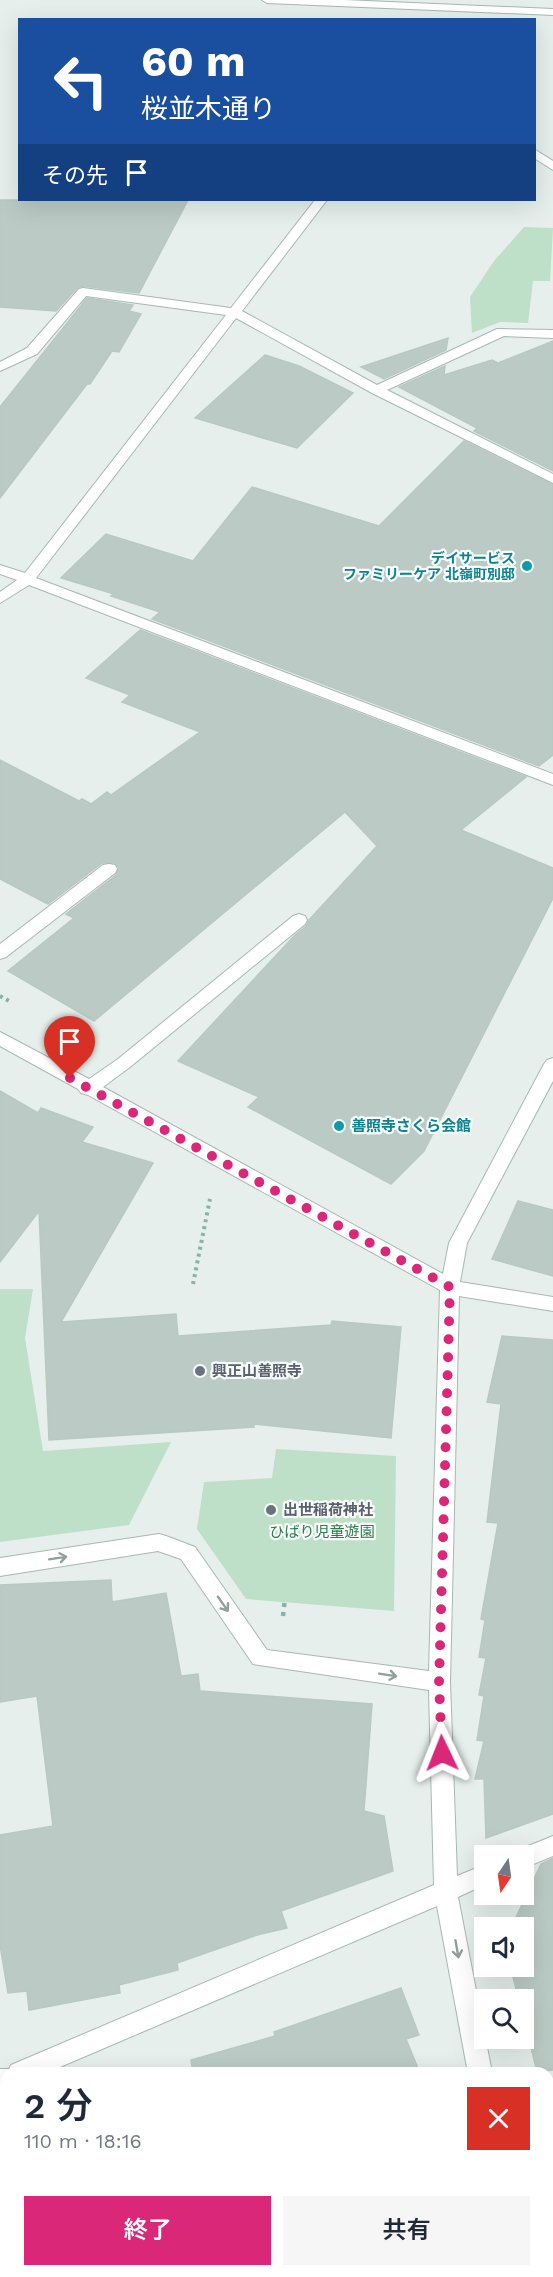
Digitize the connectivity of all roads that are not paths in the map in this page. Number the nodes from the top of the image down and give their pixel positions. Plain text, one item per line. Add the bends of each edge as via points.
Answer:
1 (267, 0) edge
2 (499, 5) edge
3 (437, 7) junction
4 (553, 12) edge
5 (435, 18) edge
6 (536, 154) edge
7 (553, 166) edge
8 (320, 201) edge
9 (235, 312) junction
10 (553, 334) edge
11 (0, 367) edge
12 (377, 390) junction
13 (553, 479) edge
14 (0, 569) edge
15 (27, 580) junction
16 (0, 598) edge
17 (553, 780) edge
18 (109, 869) dead end
19 (299, 920) dead end
20 (0, 953) edge
21 (0, 1038) edge
22 (553, 1064) edge
23 (87, 1089) junction
24 (450, 1287) junction
25 (553, 1304) edge
26 (0, 1567) edge
27 (439, 1683) junction
28 (553, 1846) edge
29 (534, 1854) edge
30 (474, 1879) edge
31 (446, 1891) junction
32 (41, 2067) edge
33 (479, 2067) edge

1 - 3 street
2 - 3 street
2 - 4 street
3 - 5 street
6 - 7 street
8 - 9 street
9 - 11 street via 83,292 32,351
9 - 12 street
9 - 15 street
10 - 12 street via 502,332
12 - 13 street
14 - 15 street
15 - 16 street
15 - 17 street
18 - 20 street
19 - 23 street
21 - 23 street
22 - 24 street via 458,1243
23 - 24 street
24 - 25 street
24 - 27 street
26 -> 27 street via 159,1542 188,1553 261,1658
27 - 31 street
28 - 29 street
30 - 31 street
31 - 32 street
31 -> 33 street

